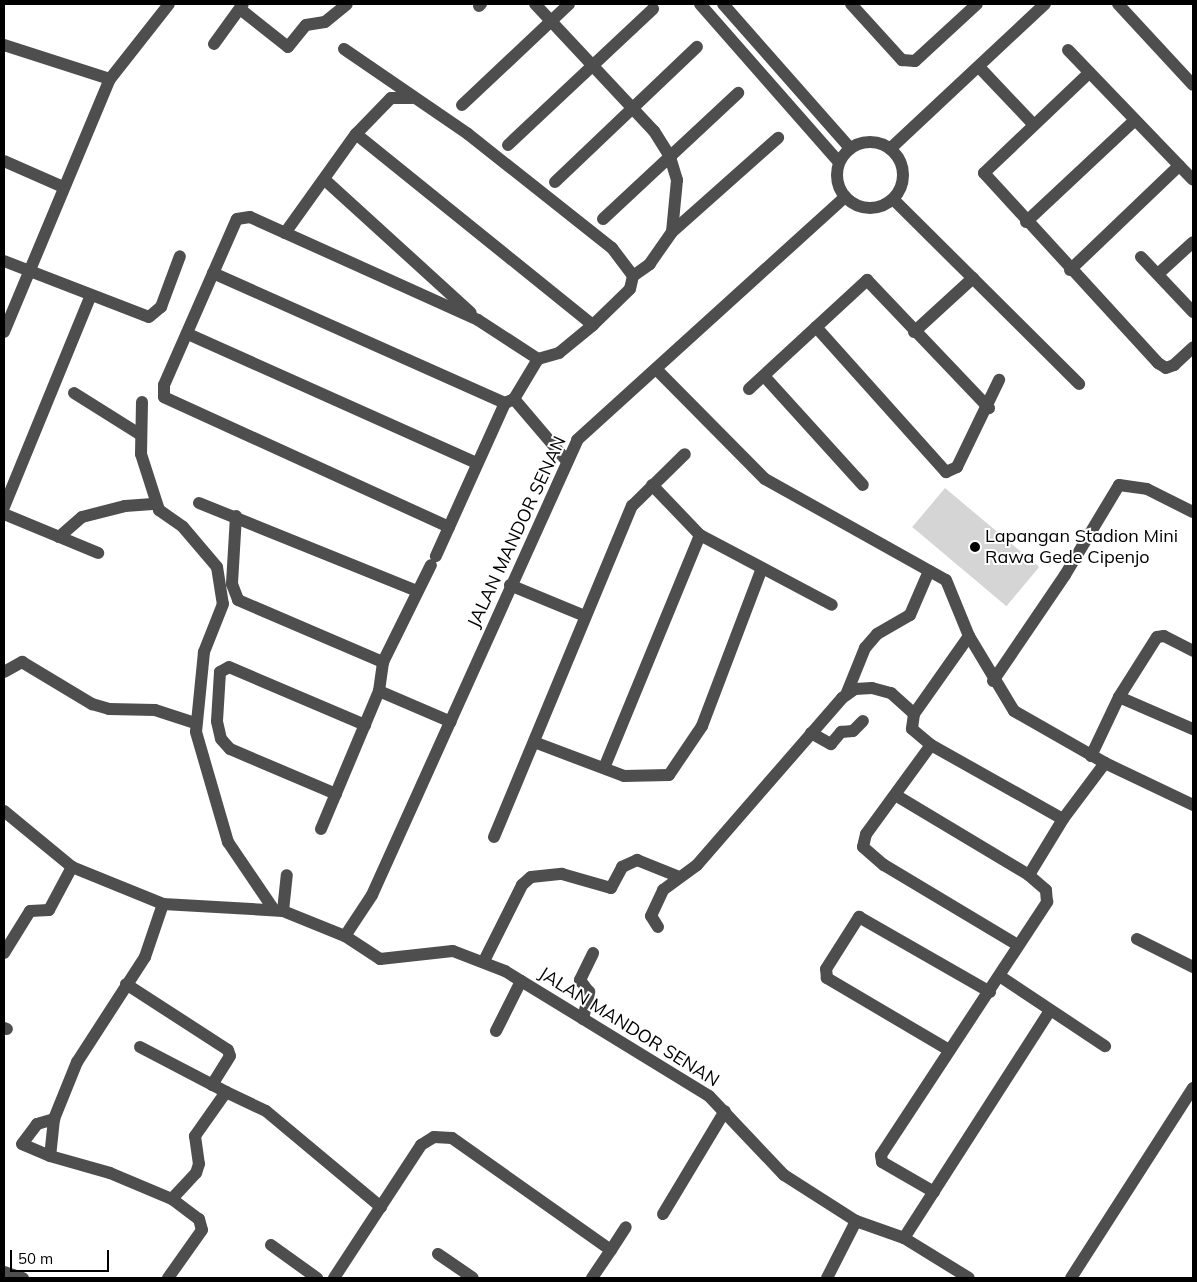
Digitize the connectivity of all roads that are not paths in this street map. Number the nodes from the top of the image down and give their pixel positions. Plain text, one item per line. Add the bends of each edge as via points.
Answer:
1 (169, 4) edge
2 (347, 4) edge
3 (535, 4) edge
4 (568, 4) edge
5 (700, 4) edge
6 (723, 4) edge
7 (851, 4) edge
8 (977, 4) edge
9 (1045, 4) edge
10 (1118, 4) edge
11 (241, 7) edge
12 (653, 9) dead end
13 (734, 17) junction
14 (549, 22) junction
15 (721, 27) junction
16 (214, 44) dead end
17 (4, 45) edge
18 (697, 47) dead end
19 (344, 49) dead end
20 (1068, 50) dead end
21 (592, 66) junction
22 (979, 67) junction
23 (1089, 72) junction
24 (110, 79) junction
25 (1193, 85) edge
26 (738, 93) dead end
27 (415, 98) junction
28 (462, 105) dead end
29 (632, 109) junction
30 (1134, 121) junction
31 (1033, 124) junction
32 (356, 134) junction
33 (778, 138) dead end
34 (508, 145) dead end
35 (850, 148) junction
36 (891, 148) junction
37 (670, 157) junction
38 (4, 161) edge
39 (839, 162) junction
40 (1179, 166) junction
41 (325, 180) junction
42 (1193, 180) edge
43 (555, 182) dead end
44 (63, 187) junction
45 (845, 197) junction
46 (894, 200) junction
47 (603, 219) dead end
48 (1026, 222) junction
49 (672, 232) junction
50 (285, 233) junction
51 (1193, 242) edge
52 (180, 256) dead end
53 (1141, 257) dead end
54 (4, 261) edge
55 (1070, 270) junction
56 (29, 272) junction
57 (213, 273) junction
58 (1158, 274) junction
59 (633, 276) junction
60 (973, 278) junction
61 (90, 297) junction
62 (1193, 312) edge
63 (478, 320) junction
64 (5, 324) edge
65 (593, 326) junction
66 (816, 327) junction
67 (914, 332) junction
68 (188, 334) junction
69 (1193, 347) edge
70 (538, 359) junction
71 (657, 370) junction
72 (764, 376) junction
73 (1000, 380) dead end
74 (1080, 384) dead end
75 (749, 389) dead end
76 (74, 393) dead end
77 (510, 401) junction
78 (142, 402) dead end
79 (989, 408) junction
80 (140, 435) junction
81 (685, 454) dead end
82 (566, 460) junction
83 (477, 463) junction
84 (863, 484) dead end
85 (652, 485) junction
86 (199, 503) dead end
87 (156, 504) junction
88 (4, 507) edge
89 (1193, 512) edge
90 (4, 514) edge
91 (236, 516) junction
92 (449, 526) junction
93 (700, 535) junction
94 (59, 537) junction
95 (98, 553) dead end
96 (762, 568) junction
97 (929, 571) junction
98 (510, 585) junction
99 (418, 591) junction
100 (832, 605) dead end
101 (585, 616) junction
102 (969, 636) junction
103 (1193, 651) edge
104 (383, 662) junction
105 (4, 672) edge
106 (993, 681) junction
107 (379, 691) junction
108 (846, 695) junction
109 (1119, 697) junction
110 (914, 714) junction
111 (451, 722) junction
112 (863, 722) dead end
113 (196, 723) junction
114 (365, 726) junction
115 (1193, 729) edge
116 (811, 732) junction
117 (534, 742) junction
118 (932, 745) junction
119 (1091, 756) junction
120 (1105, 763) junction
121 (604, 768) junction
122 (336, 794) junction
123 (898, 796) junction
124 (1193, 805) edge
125 (4, 810) edge
126 (1063, 819) junction
127 (321, 829) dead end
128 (494, 837) dead end
129 (72, 867) junction
130 (287, 875) dead end
131 (1029, 875) junction
132 (677, 876) junction
133 (163, 904) junction
134 (278, 910) junction
135 (658, 927) dead end
136 (345, 936) junction
137 (1138, 939) dead end
138 (1016, 944) junction
139 (4, 953) edge
140 (593, 953) dead end
141 (484, 961) junction
142 (1193, 967) edge
143 (1001, 977) junction
144 (521, 982) junction
145 (126, 984) junction
146 (990, 992) junction
147 (1050, 1011) junction
148 (582, 1019) junction
149 (496, 1031) dead end
150 (140, 1046) dead end
151 (1105, 1046) dead end
152 (949, 1050) junction
153 (212, 1085) junction
154 (1193, 1088) edge
155 (226, 1092) junction
156 (725, 1111) junction
157 (54, 1119) junction
158 (50, 1156) junction
159 (934, 1192) junction
160 (172, 1199) junction
161 (381, 1206) junction
162 (663, 1214) dead end
163 (856, 1221) junction
164 (626, 1227) dead end
165 (904, 1238) junction
166 (271, 1245) dead end
167 (611, 1250) junction
168 (438, 1254) dead end
169 (4, 1272) edge
170 (23, 1278) edge
171 (168, 1278) edge
172 (317, 1278) edge
173 (334, 1278) edge
174 (473, 1278) edge
175 (592, 1278) edge
176 (827, 1278) edge
177 (969, 1278) edge
178 (1071, 1278) edge

1 - 24 street
2 - 11 street via 324,22 306,25 288,47
3 - 14 street
4 - 14 street
5 - 15 street
6 - 13 street
7 - 8 street via 902,60 915,61
9 - 22 street
10 - 25 street
11 - 16 street
12 - 21 street
13 - 15 street
13 - 35 street
14 - 21 street
14 - 28 street
15 - 39 street
17 - 24 street
18 - 29 street
19 - 27 street
20 - 23 street
21 - 29 street
21 - 34 street
22 - 31 street
22 - 36 street
23 - 30 street
23 - 31 street
24 - 44 street
26 - 37 street
27 - 32 street via 391,98
27 - 59 street via 612,248
29 - 37 street via 654,131
29 - 43 street
30 - 40 street
30 - 48 street
31 - 48 street via 984,173
32 - 41 street
32 - 65 street
33 - 49 street
35 - 36 street via 870,142
35 - 39 street
36 - 46 street via 903,164 904,183
37 - 47 street
37 - 49 street via 677,180
38 - 44 street
39 - 45 street via 838,180
40 - 42 street
40 - 55 street
41 - 50 street
41 - 63 street
44 - 56 street
45 - 46 street via 860,207 878,208
45 - 71 street, JALAN MANDOR SENAN
46 - 60 street
48 - 55 street
49 - 59 street via 650,264
50 - 57 street via 242,216
50 - 63 street
51 - 58 street
52 - 61 street via 158,313 149,317
53 - 58 street
54 - 56 street
55 - 69 street via 1158,363 1166,368 1174,365
56 - 61 street
56 - 64 street
57 - 68 street
57 - 77 street
58 - 62 street
59 - 65 street via 630,289
60 - 67 street
60 - 74 street
61 - 88 street
63 - 70 street
65 - 70 street via 559,353
66 - 67 street via 867,280
66 - 72 street
66 - 79 street via 946,472 957,467
67 - 79 street
68 - 83 street
68 - 92 street via 164,385 169,402
70 - 77 street
71 - 82 street, JALAN MANDOR SENAN via 584,433
71 - 97 street via 766,479
72 - 75 street
72 - 84 street
73 - 79 street
76 - 80 street
77 - 82 street
77 - 83 street
78 - 80 street
80 - 87 street
81 - 85 street
82 - 98 street, JALAN MANDOR SENAN
83 - 92 street
85 - 93 street
85 - 101 street via 632,506
86 - 91 street
87 - 94 street via 126,506 82,517
87 - 113 street via 161,513 183,527 217,567 223,592 223,604 204,652
89 - 106 street via 1147,489 1119,485 1065,575
90 - 94 street
91 - 99 street
91 - 104 street via 232,584 238,600
92 - 99 street
93 - 96 street
93 - 121 street
94 - 95 street
96 - 100 street
96 - 121 street via 702,726 684,759 669,775 655,778 624,776
97 - 102 street via 952,589
97 - 108 street via 910,615 877,634 865,648
98 - 101 street
98 - 111 street, JALAN MANDOR SENAN
99 - 104 street
101 - 117 street
102 - 106 street
102 - 110 street
103 - 109 street via 1164,636 1157,638
104 - 107 street
105 - 113 street via 22,662 92,704 109,710 155,710
106 - 119 street via 1006,704 1026,721
107 - 111 street
107 - 114 street
108 - 110 street via 855,689 872,688 891,693
108 - 116 street
109 - 115 street
109 - 119 street
110 - 118 street via 914,733
111 - 136 street, JALAN MANDOR SENAN via 372,895
112 - 116 street via 852,732 841,732 831,744
113 - 134 street via 228,842
114 - 122 street
114 - 122 street via 230,667 220,672 217,721 221,739 230,749
116 - 132 street via 697,865
117 - 121 street
117 - 128 street
118 - 123 street
118 - 126 street
119 - 120 street
120 - 124 street
120 - 126 street
122 - 127 street
123 - 131 street
123 - 138 street via 866,834 864,847 884,865
125 - 129 street, JALAN MANDOR SENAN
126 - 131 street
129 - 133 street, JALAN MANDOR SENAN
129 - 139 street via 49,910 30,911
130 - 134 street
131 - 138 street via 1046,890 1047,902
132 - 135 street via 654,909 652,921
132 - 141 street via 637,860 622,867 610,888 562,874 531,877 522,884
133 - 134 street, JALAN MANDOR SENAN
133 - 145 street via 153,940
134 - 136 street, JALAN MANDOR SENAN
136 - 141 street, JALAN MANDOR SENAN via 380,959 453,951
137 - 142 street
138 - 143 street
140 - 148 street via 580,980 589,992
141 - 144 street, JALAN MANDOR SENAN
143 - 146 street
143 - 147 street
144 - 148 street, JALAN MANDOR SENAN
144 - 149 street
145 - 153 street via 228,1050 230,1056
145 - 157 street via 78,1062
146 - 152 street
146 - 152 street via 859,917 826,969 827,978
147 - 151 street
147 - 159 street
148 - 156 street, JALAN MANDOR SENAN via 709,1096
150 - 153 street
152 - 159 street via 881,1155 882,1162
153 - 155 street
154 - 178 street
155 - 160 street via 195,1136 199,1164 196,1173
155 - 161 street via 266,1111
156 - 162 street
156 - 163 street, JALAN MANDOR SENAN via 784,1175
157 - 158 street
157 - 158 street via 38,1124 22,1144
158 - 160 street via 110,1173
159 - 165 street
160 - 171 street via 199,1219 202,1230
161 - 167 street via 421,1145 441,1136 460,1144
161 - 173 street
163 - 165 street, JALAN MANDOR SENAN
163 - 176 street
164 - 167 street
165 - 177 street, JALAN MANDOR SENAN
166 - 172 street
167 - 175 street
168 - 174 street
169 - 170 street

